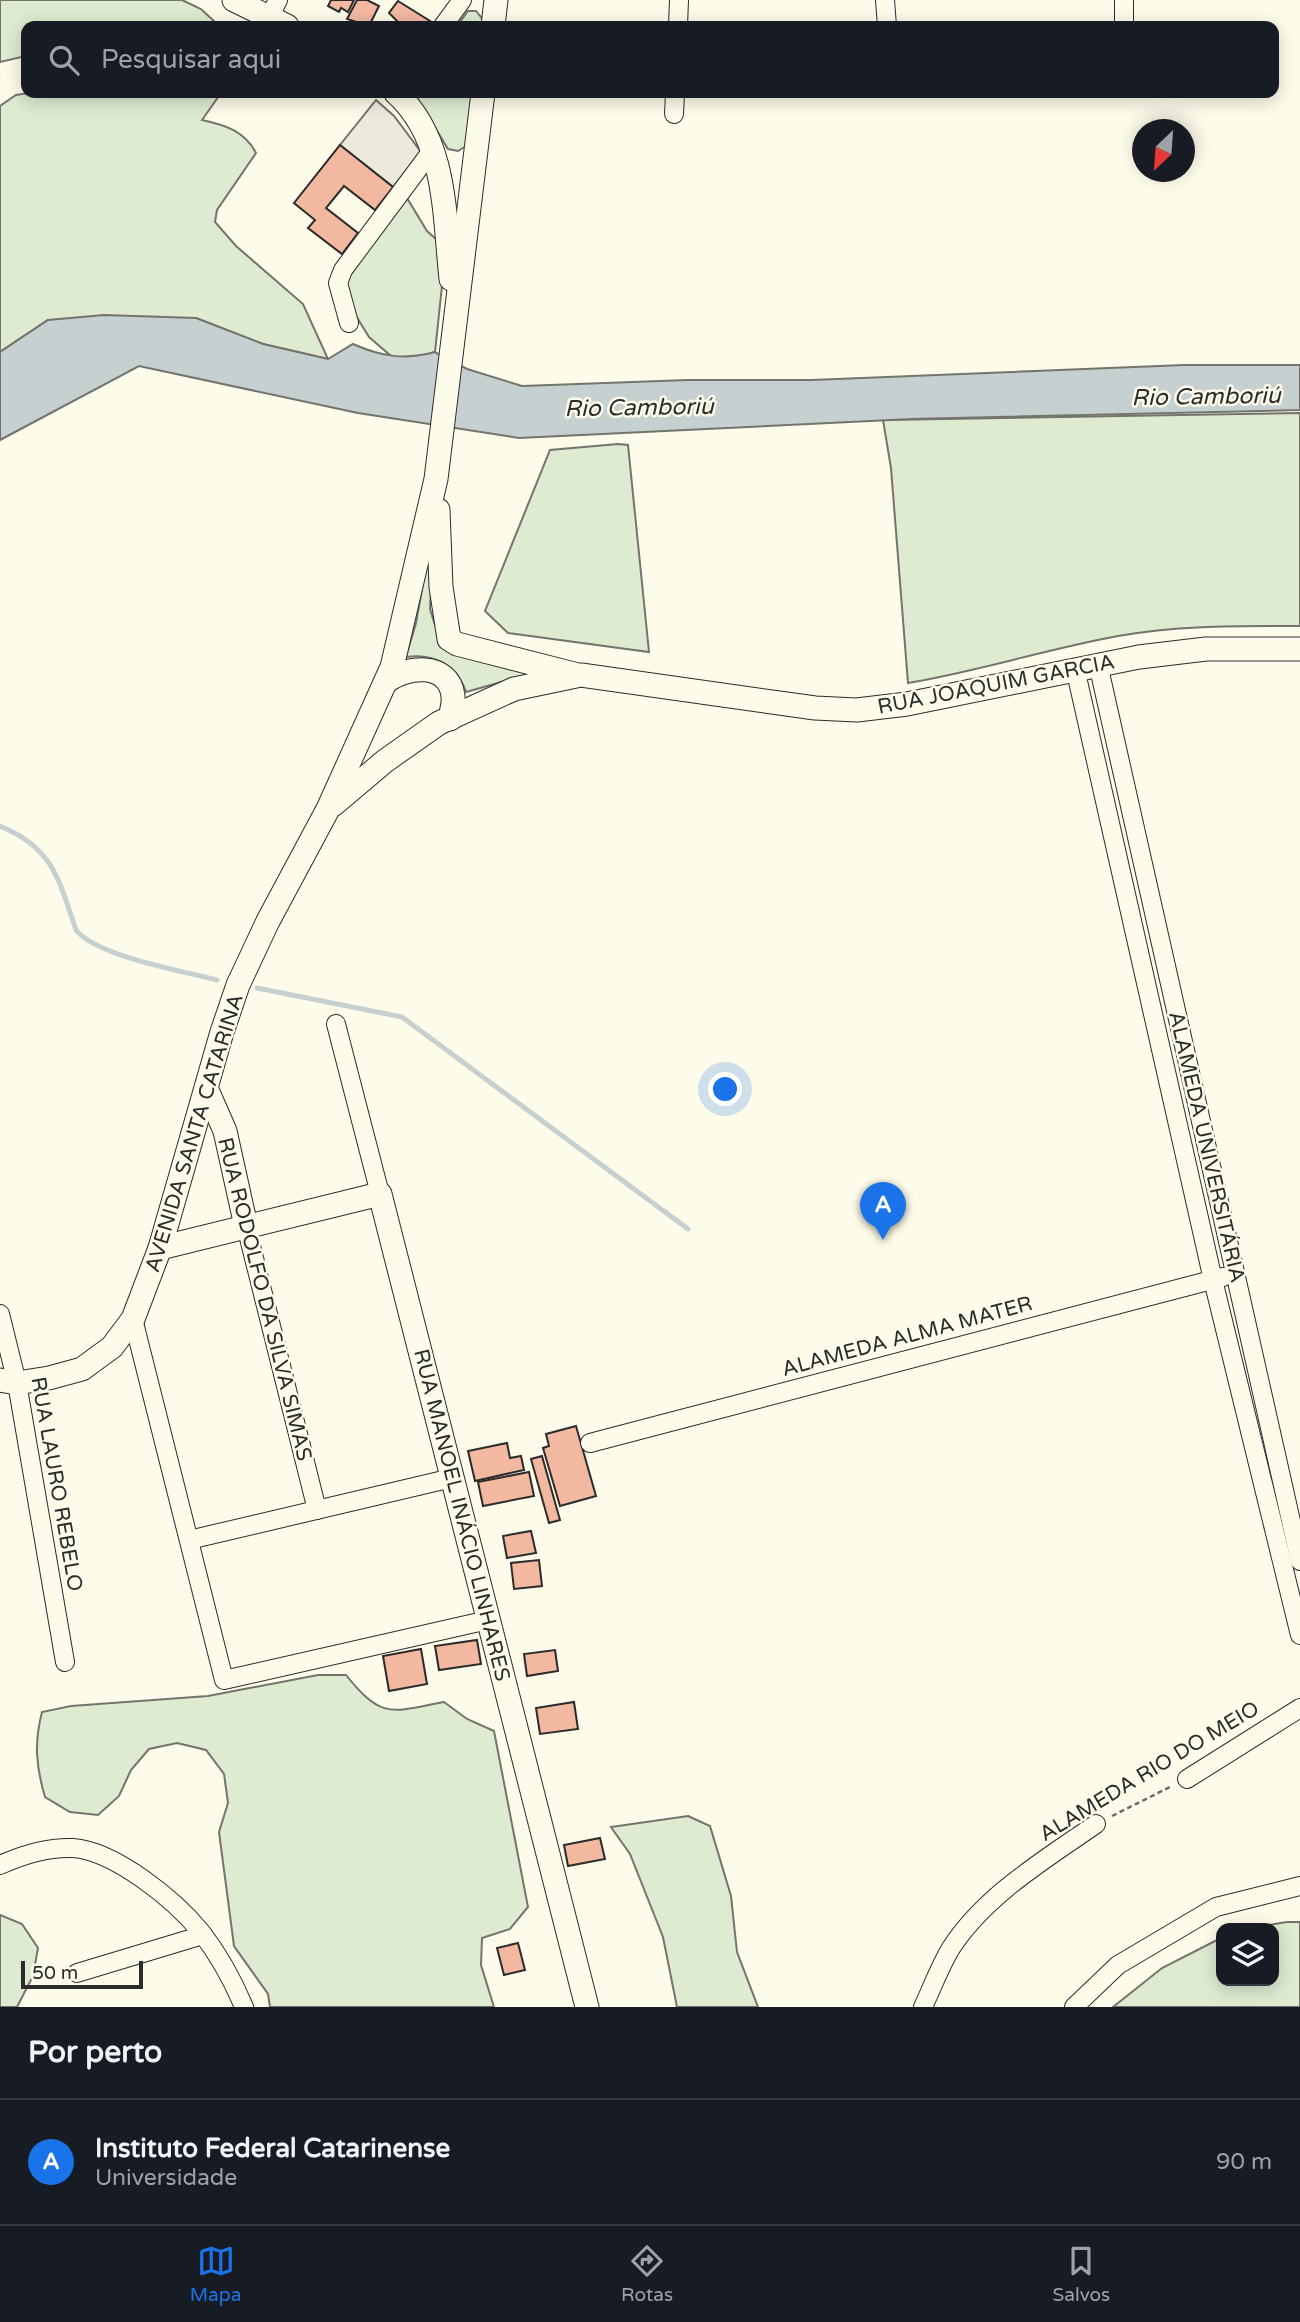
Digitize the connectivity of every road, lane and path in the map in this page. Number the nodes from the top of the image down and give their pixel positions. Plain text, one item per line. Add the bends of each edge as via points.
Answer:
1 (234, 0) edge
2 (463, 0) edge
3 (496, 0) edge
4 (679, 0) edge
5 (885, 0) edge
6 (1124, 0) edge
7 (278, 14) edge
8 (447, 21) edge
9 (494, 21) edge
10 (678, 21) edge
11 (887, 21) edge
12 (1124, 21) edge
13 (402, 98) edge
14 (482, 98) edge
15 (675, 98) edge
16 (674, 114) dead end
17 (435, 155) junction
18 (349, 323) dead end
19 (454, 329) junction
20 (436, 479) junction
21 (1300, 649) edge
22 (1098, 664) junction
23 (1075, 668) junction
24 (581, 676) junction
25 (386, 682) junction
26 (450, 719) junction
27 (328, 809) junction
28 (336, 1024) dead end
29 (207, 1090) junction
30 (380, 1194) junction
31 (246, 1226) junction
32 (160, 1248) junction
33 (1236, 1274) junction
34 (1213, 1280) junction
35 (0, 1314) edge
36 (133, 1319) junction
37 (9, 1381) edge
38 (590, 1443) dead end
39 (452, 1478) junction
40 (1292, 1485) edge
41 (317, 1510) junction
42 (188, 1540) junction
43 (1300, 1561) edge
44 (488, 1620) junction
45 (1300, 1635) edge
46 (65, 1662) dead end
47 (1300, 1708) edge
48 (1187, 1779) joint
49 (1096, 1824) joint
50 (0, 1865) edge
51 (1300, 1886) edge
52 (203, 1935) junction
53 (78, 1973) dead end
54 (244, 2007) edge
55 (587, 2007) edge
56 (923, 2007) edge
57 (1074, 2007) edge

1 - 7 main road
2 - 8 street
3 - 9 main road
4 - 10 street
5 - 11 street
6 - 12 street
13 - 17 main road via 424,128
14 - 19 main road
15 - 16 street
17 - 18 street via 343,270 338,283
17 - 19 main road
19 - 20 main road
20 - 24 main road via 441,587 449,639
20 - 25 main road, AVENIDA SANTA CATARINA
21 - 22 main road, RUA JOAQUIM GARCIA via 1206,649
22 - 23 main road, RUA JOAQUIM GARCIA
22 - 33 street, ALAMEDA UNIVERSITÁRIA
23 - 24 main road, RUA JOAQUIM GARCIA via 907,704 857,710 804,707
23 - 34 street, ALAMEDA UNIVERSITÁRIA
24 - 26 main road, RUA JOAQUIM GARCIA via 514,688
25 - 26 main road via 398,672 429,670 449,686 453,696
25 - 27 main road, AVENIDA SANTA CATARINA
26 - 27 main road, AVENIDA SANTA CATARINA via 384,761
27 - 29 main road, AVENIDA SANTA CATARINA via 238,985
28 - 30 street, RUA MANOEL INÁCIO LINHARES
29 - 31 main road, RUA RODOLFO DA SILVA SIMAS via 225,1131
29 - 32 main road, AVENIDA SANTA CATARINA
30 - 31 main road
30 - 39 main road, RUA MANOEL INÁCIO LINHARES
31 - 32 main road
31 - 41 street, RUA RODOLFO DA SILVA SIMAS
32 - 36 main road, AVENIDA SANTA CATARINA
33 - 34 street, ALAMEDA ALMA MATER
33 - 40 street, ALAMEDA UNIVERSITÁRIA
34 - 38 street, ALAMEDA ALMA MATER
34 - 45 street, ALAMEDA UNIVERSITÁRIA
35 - 37 street, RUA LAURO REBELO
36 - 37 main road, AVENIDA SANTA CATARINA via 112,1347 82,1369 49,1378
36 - 42 street
37 - 46 street, RUA LAURO REBELO
39 - 41 street
39 - 44 main road, RUA MANOEL INÁCIO LINHARES
40 - 43 street, ALAMEDA UNIVERSITÁRIA
41 - 42 street
42 - 44 street via 224,1680
44 - 55 main road, RUA MANOEL INÁCIO LINHARES
47 - 48 street, ALAMEDA RIO DO MEIO
48 - 49 path, ALAMEDA RIO DO MEIO
49 - 56 street, ALAMEDA RIO DO MEIO via 979,1914 951,1948
50 - 52 street via 40,1851 74,1848 111,1860 149,1884
51 - 57 street via 1216,1907 1118,1965
52 - 53 street
52 - 54 street

